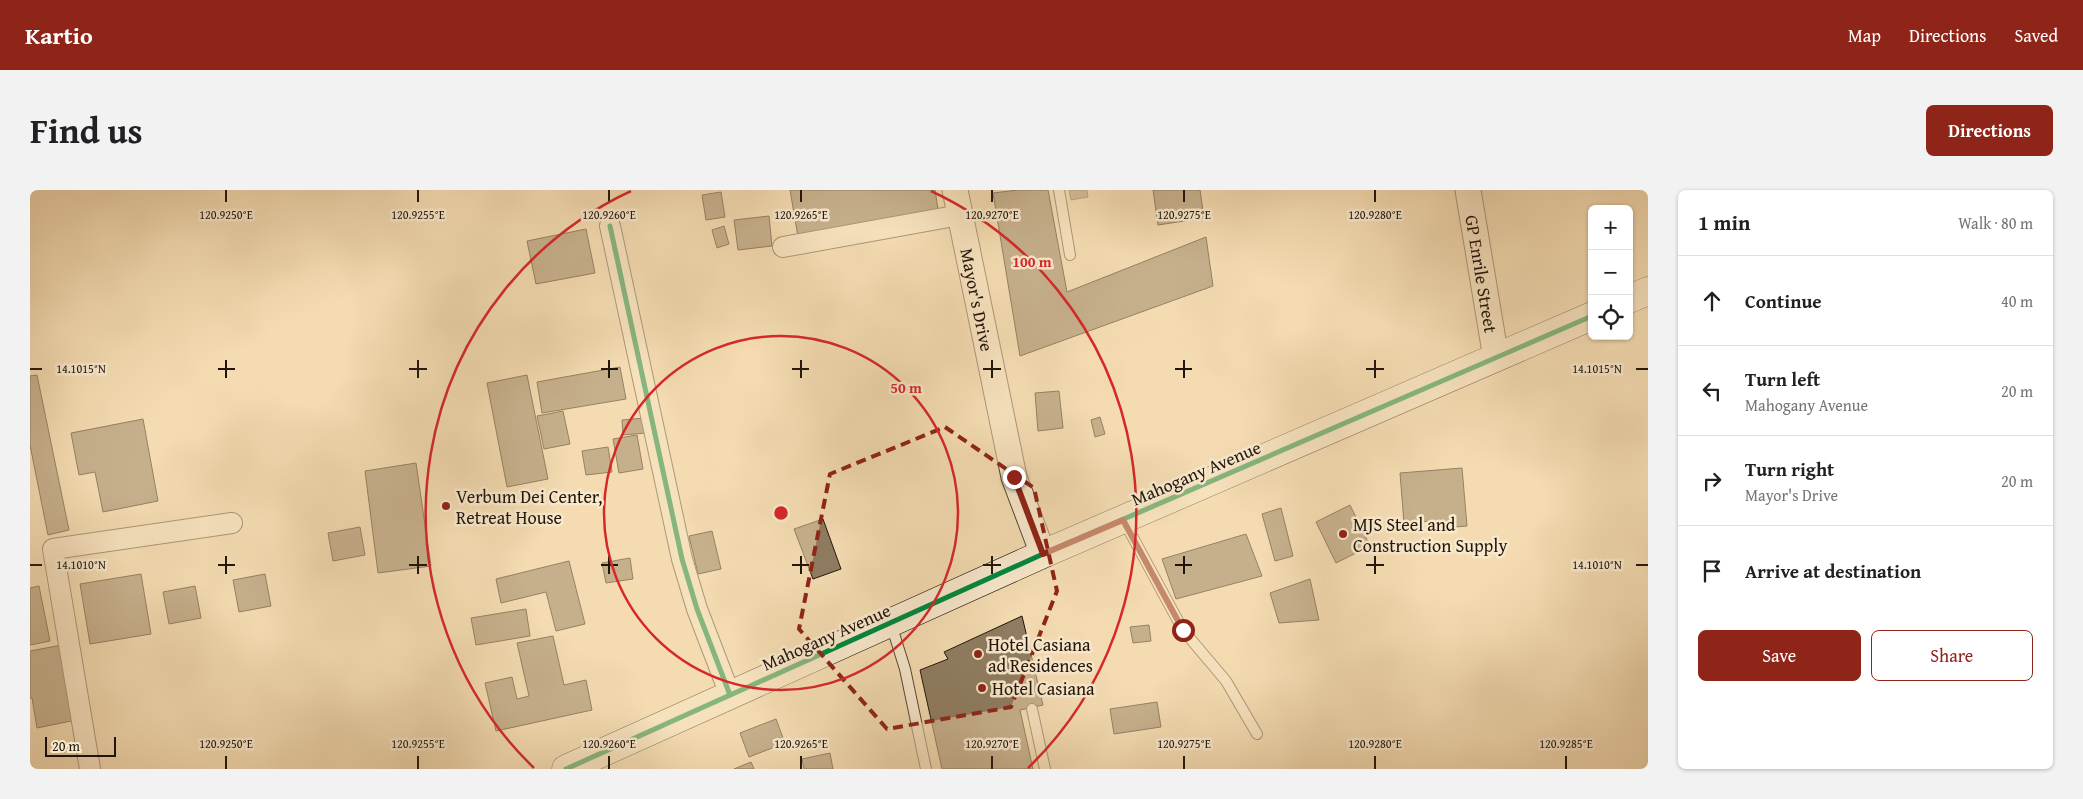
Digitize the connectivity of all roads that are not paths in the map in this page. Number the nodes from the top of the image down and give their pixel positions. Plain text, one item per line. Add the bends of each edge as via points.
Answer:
1 (955, 190) edge
2 (1059, 190) edge
3 (1468, 190) edge
4 (960, 215) junction
5 (610, 226) dead end
6 (784, 247) dead end
7 (1070, 255) dead end
8 (1648, 291) edge
9 (1633, 297) edge
10 (1588, 318) edge
11 (1496, 358) junction
12 (1123, 520) junction
13 (232, 522) dead end
14 (1043, 554) junction
15 (891, 623) junction
16 (730, 695) junction
17 (1032, 709) dead end
18 (1257, 734) dead end
19 (90, 769) edge
20 (566, 769) edge
21 (926, 769) edge
22 (1046, 769) edge

1 - 4 street, Mayor's Drive
2 - 7 lane
3 - 11 street, GP Enrile Street
4 - 6 street
4 - 14 street, Mayor's Drive via 1014,477
5 - 16 street via 682,559
8 - 9 main road
10 - 11 main road, Mahogany Avenue
11 - 12 main road, Mahogany Avenue
12 - 14 main road, Mahogany Avenue
12 - 18 lane via 1183,630 1226,681
13 - 19 street via 53,549
14 - 15 main road, Mahogany Avenue
15 - 16 main road, Mahogany Avenue
15 - 21 lane via 905,669
16 - 20 main road, Mahogany Avenue
17 - 22 lane

